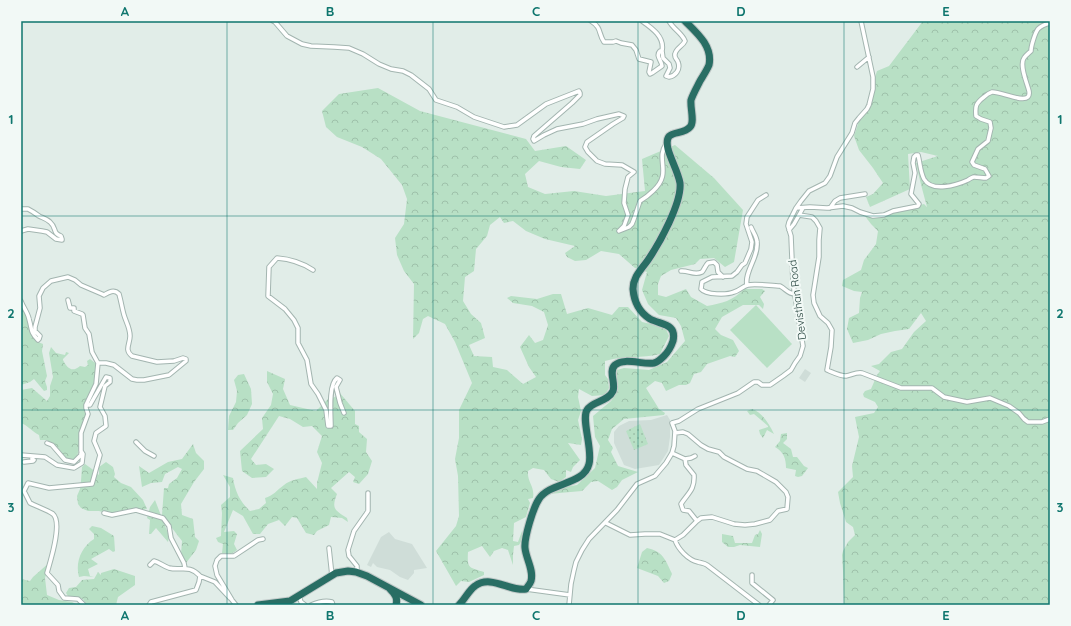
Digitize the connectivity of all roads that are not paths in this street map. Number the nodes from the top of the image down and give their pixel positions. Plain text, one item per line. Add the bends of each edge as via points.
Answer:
1 (273, 21) edge
2 (591, 21) edge
3 (642, 21) edge
4 (669, 21) edge
5 (685, 21) edge
6 (861, 21) edge
7 (1050, 23) edge
8 (662, 51) junction
9 (869, 57) junction
10 (857, 67) dead end
11 (667, 143) junction
12 (865, 194) dead end
13 (766, 195) dead end
14 (796, 208) junction
15 (802, 208) junction
16 (830, 208) junction
17 (21, 210) edge
18 (799, 215) junction
19 (751, 227) dead end
20 (789, 230) junction
21 (21, 231) edge
22 (312, 270) dead end
23 (681, 271) dead end
24 (723, 277) junction
25 (747, 285) junction
26 (795, 294) junction
27 (68, 300) dead end
28 (21, 301) edge
29 (98, 363) junction
30 (86, 405) junction
31 (344, 413) dead end
32 (1050, 419) edge
33 (675, 433) junction
34 (136, 442) dead end
35 (47, 443) dead end
36 (81, 451) junction
37 (672, 453) junction
38 (21, 455) edge
39 (32, 456) junction
40 (154, 456) dead end
41 (695, 456) dead end
42 (685, 458) junction
43 (24, 462) dead end
44 (368, 493) dead end
45 (104, 513) dead end
46 (697, 521) junction
47 (606, 522) junction
48 (263, 539) dead end
49 (675, 540) junction
50 (329, 548) dead end
51 (150, 565) dead end
52 (185, 568) junction
53 (357, 572) junction
54 (752, 575) dead end
55 (200, 576) junction
56 (332, 576) junction
57 (383, 584) junction
58 (526, 589) junction
59 (299, 595) junction
60 (570, 595) junction
61 (232, 600) junction
62 (412, 600) junction
63 (84, 605) edge
64 (149, 605) edge
65 (236, 605) edge
66 (258, 605) edge
67 (305, 605) edge
68 (311, 605) edge
69 (333, 605) edge
70 (396, 605) edge
71 (422, 605) edge
72 (460, 605) edge
73 (569, 605) edge
74 (759, 605) edge
75 (770, 605) edge

1 - 11 street via 287,36 302,44 349,48 379,64 411,75 429,89 436,100 504,127 517,125 546,104 579,91 580,95 534,136 534,141 557,129 619,114 624,116 587,142 585,148 597,161 622,165 634,172 628,177 624,203 628,215 620,231 632,224 640,201 658,187 662,180 663,148
2 - 8 street via 598,27 604,42 616,41 632,45 639,59 652,62 650,74 662,66 658,53
3 - 8 street via 661,39
4 - 8 street via 685,41 676,51 678,68 673,76 666,76 670,64 663,58
5 - 11 highway via 707,47 708,65 691,101 690,128 671,134
6 - 9 street, Devisthan Road
7 - 16 street via 1038,28 1031,51 1022,62 1030,95 1019,99 992,92 978,101 976,116 990,122 991,128 988,141 978,149 972,162 985,169 989,176 973,177 948,187 931,186 924,180 916,155 911,194 918,206 873,216 843,206
9 - 10 street
9 - 14 street, Devisthan Road via 873,89 867,109 855,123 825,183 809,191
11 - 58 highway via 680,185 677,203 654,252 635,276 633,289 637,306 652,320 671,328 673,341 668,352 656,362 616,364 612,372 614,388 610,396 587,410 589,466 580,476 544,494 535,507 525,547 531,576
12 - 16 street via 840,198
13 - 24 street via 758,200 747,217 746,224 752,242 745,263 732,276
14 - 15 street
14 - 20 street, Devisthan Road via 789,222
15 - 16 street
15 - 18 street
17 - 21 street via 28,208 50,220 62,240 47,232 28,229
18 - 20 street
18 - 32 street via 812,217 820,228 819,257 812,295 820,316 832,330 827,370 847,376 859,372 902,388 932,388 944,397 967,402 990,398 1009,406 1028,422
19 - 25 street via 757,241 757,250 746,279
20 - 26 street, Devisthan Road
22 - 31 street via 288,258 277,258 269,267 268,296 285,309 298,328 298,343 307,360 311,384 326,410 328,426 331,426 332,391 337,378 340,380 336,387
23 - 24 street via 703,271 708,263 714,262
24 - 25 street via 712,277 702,282 700,289 703,292 730,294
25 - 26 street via 780,286 788,293
26 - 33 street, Devisthan Road via 803,346 791,370 770,385 754,382 738,393 672,423
27 - 29 street via 70,308 83,315 92,352
28 - 29 street via 30,320 33,335 38,340 40,336 35,327 40,308 39,296 51,281 68,277 104,295 115,291 119,294 128,324 129,354 157,362 183,358 186,360 169,374 144,380 132,379 114,365
29 - 30 street via 96,384
30 - 36 street via 88,414 81,433
30 - 63 street via 90,405 106,377 110,378 100,407 105,416 106,426 96,434 94,441 100,455 92,484 49,488 28,483 24,490 30,503 54,514 57,520 56,537 47,573 58,585 59,592 64,598 78,599
33 - 37 street, Devisthan Road
33 - 46 street via 688,434 708,449 719,452 747,469 757,471 776,482 788,497 787,509 778,511 770,520 764,522 734,524 708,516
34 - 40 street
35 - 36 street via 65,460 74,462
36 - 39 street via 82,463 74,468 57,465 45,457
37 - 42 street
37 - 47 street, Devisthan Road via 655,476 637,484
38 - 39 street
39 - 43 street via 33,462
41 - 42 street
42 - 46 street via 694,479 690,493 681,504 683,510 689,511
44 - 53 street via 368,511 354,531 348,550 357,566
45 - 52 street via 112,515 136,510 163,518 169,526 171,538
46 - 49 street
47 - 49 street via 630,535 660,534
47 - 60 street, Devisthan Road via 579,555
48 - 61 street via 234,556 221,556 217,560 217,575
49 - 74 street via 695,562 707,565
50 - 56 street
51 - 52 street via 154,561 169,568
52 - 55 street
53 - 56 highway via 344,572
53 - 57 highway
54 - 75 street via 752,583 773,600
55 - 61 street via 215,582
55 - 64 street via 196,590 151,602
56 - 59 highway
57 - 62 highway
57 - 70 highway via 395,595
58 - 60 street
58 - 72 highway via 520,590 488,582 478,584
59 - 66 highway via 290,601
59 - 67 street
60 - 73 street, Devisthan Road
61 - 65 street
62 - 70 highway
62 - 71 highway
68 - 69 street via 320,601 332,602

